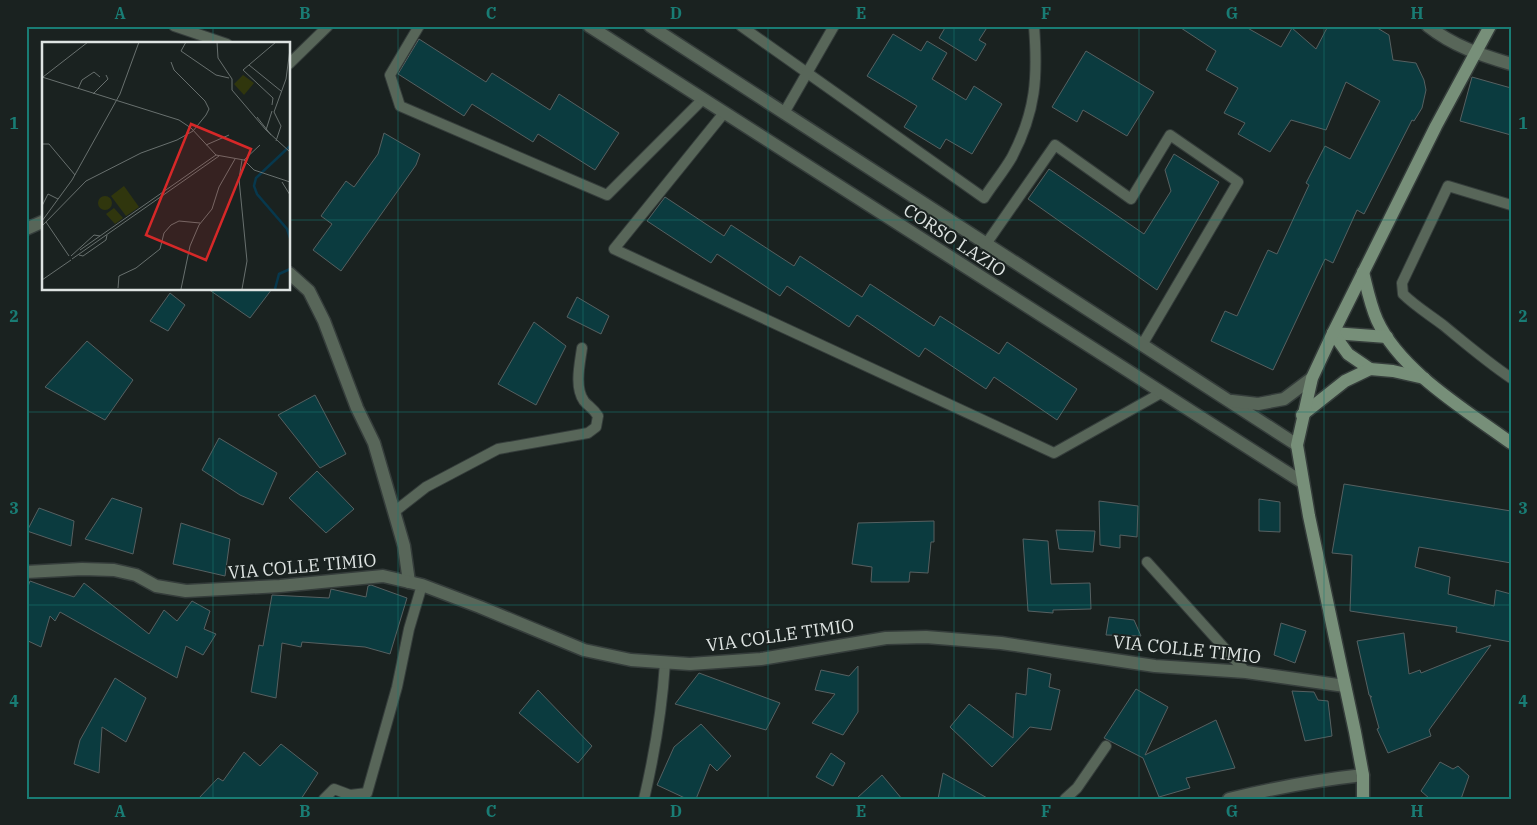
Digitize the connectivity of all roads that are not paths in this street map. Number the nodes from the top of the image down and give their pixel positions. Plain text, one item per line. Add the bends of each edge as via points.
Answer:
1 (174, 26) edge
2 (328, 26) edge
3 (419, 26) edge
4 (589, 26) edge
5 (650, 26) edge
6 (741, 26) edge
7 (834, 26) edge
8 (1034, 26) edge
9 (1428, 26) edge
10 (1490, 26) edge
11 (221, 42) edge
12 (1475, 54) junction
13 (290, 63) edge
14 (1511, 64) edge
15 (808, 72) junction
16 (703, 99) junction
17 (724, 113) junction
18 (784, 113) junction
19 (1511, 205) edge
20 (42, 222) edge
21 (26, 228) edge
22 (986, 244) junction
23 (1363, 272) junction
24 (290, 274) edge
25 (1333, 332) junction
26 (1387, 338) junction
27 (1142, 345) junction
28 (582, 348) dead end
29 (1370, 369) junction
30 (1312, 378) junction
31 (1424, 378) junction
32 (1511, 378) edge
33 (1161, 392) junction
34 (1227, 400) junction
35 (1302, 415) junction
36 (1511, 443) edge
37 (1297, 445) junction
38 (1302, 482) junction
39 (394, 512) junction
40 (1147, 562) dead end
41 (27, 573) edge
42 (409, 582) junction
43 (422, 585) junction
44 (665, 663) junction
45 (1246, 672) junction
46 (1345, 686) junction
47 (1106, 746) dead end
48 (1363, 775) junction
49 (367, 796) edge
50 (1365, 798) edge
51 (324, 799) edge
52 (644, 799) edge
53 (1065, 799) edge
54 (1230, 799) edge

1 - 11 lane
2 - 13 lane
3 - 16 lane via 390,75 400,106 606,195
4 - 16 street, CORSO LAZIO
5 - 18 street, CORSO LAZIO
6 - 15 lane
7 - 15 lane
8 - 15 lane via 1034,95 1027,124 1011,158 984,198
9 - 12 street
10 - 12 street
12 - 14 street
12 - 23 street
15 - 18 lane
16 - 17 street, CORSO LAZIO
17 - 33 street, CORSO LAZIO
17 - 33 lane via 614,249 1054,453
18 - 22 street, CORSO LAZIO
19 - 32 lane via 1448,186 1402,282 1403,294 1411,302
20 - 21 street
22 - 27 street, CORSO LAZIO
22 - 27 lane via 1055,146 1131,199 1170,135 1238,182
23 - 25 street
23 - 26 street via 1368,297
24 - 39 street via 309,291 324,321 374,443
25 - 26 street
25 - 29 street via 1348,354
25 - 30 street
26 - 31 street
27 - 34 street, CORSO LAZIO
28 - 39 lane via 580,390 584,401 598,416 596,426 588,432 498,449 426,487
29 - 31 street
29 - 35 street via 1345,381
30 - 34 street, CORSO LAZIO via 1284,399 1258,404
30 - 35 street
31 - 36 street
33 - 38 street, CORSO LAZIO
34 - 37 street, CORSO LAZIO
35 - 37 street
37 - 38 street
38 - 46 street
39 - 42 street via 404,546
40 - 45 lane
41 - 42 street, VIA COLLE TIMIO via 114,570 136,575 156,586 186,591 261,588 383,576
42 - 43 street, VIA COLLE TIMIO
43 - 44 street, VIA COLLE TIMIO via 584,650 630,660
43 - 49 lane
44 - 45 street, VIA COLLE TIMIO via 761,659 886,638 926,637 1001,643 1155,666
44 - 52 lane via 654,759
45 - 46 street, VIA COLLE TIMIO
46 - 48 street
47 - 53 lane via 1078,788
48 - 50 street
48 - 54 street via 1326,779
49 - 51 lane via 350,795 334,789

